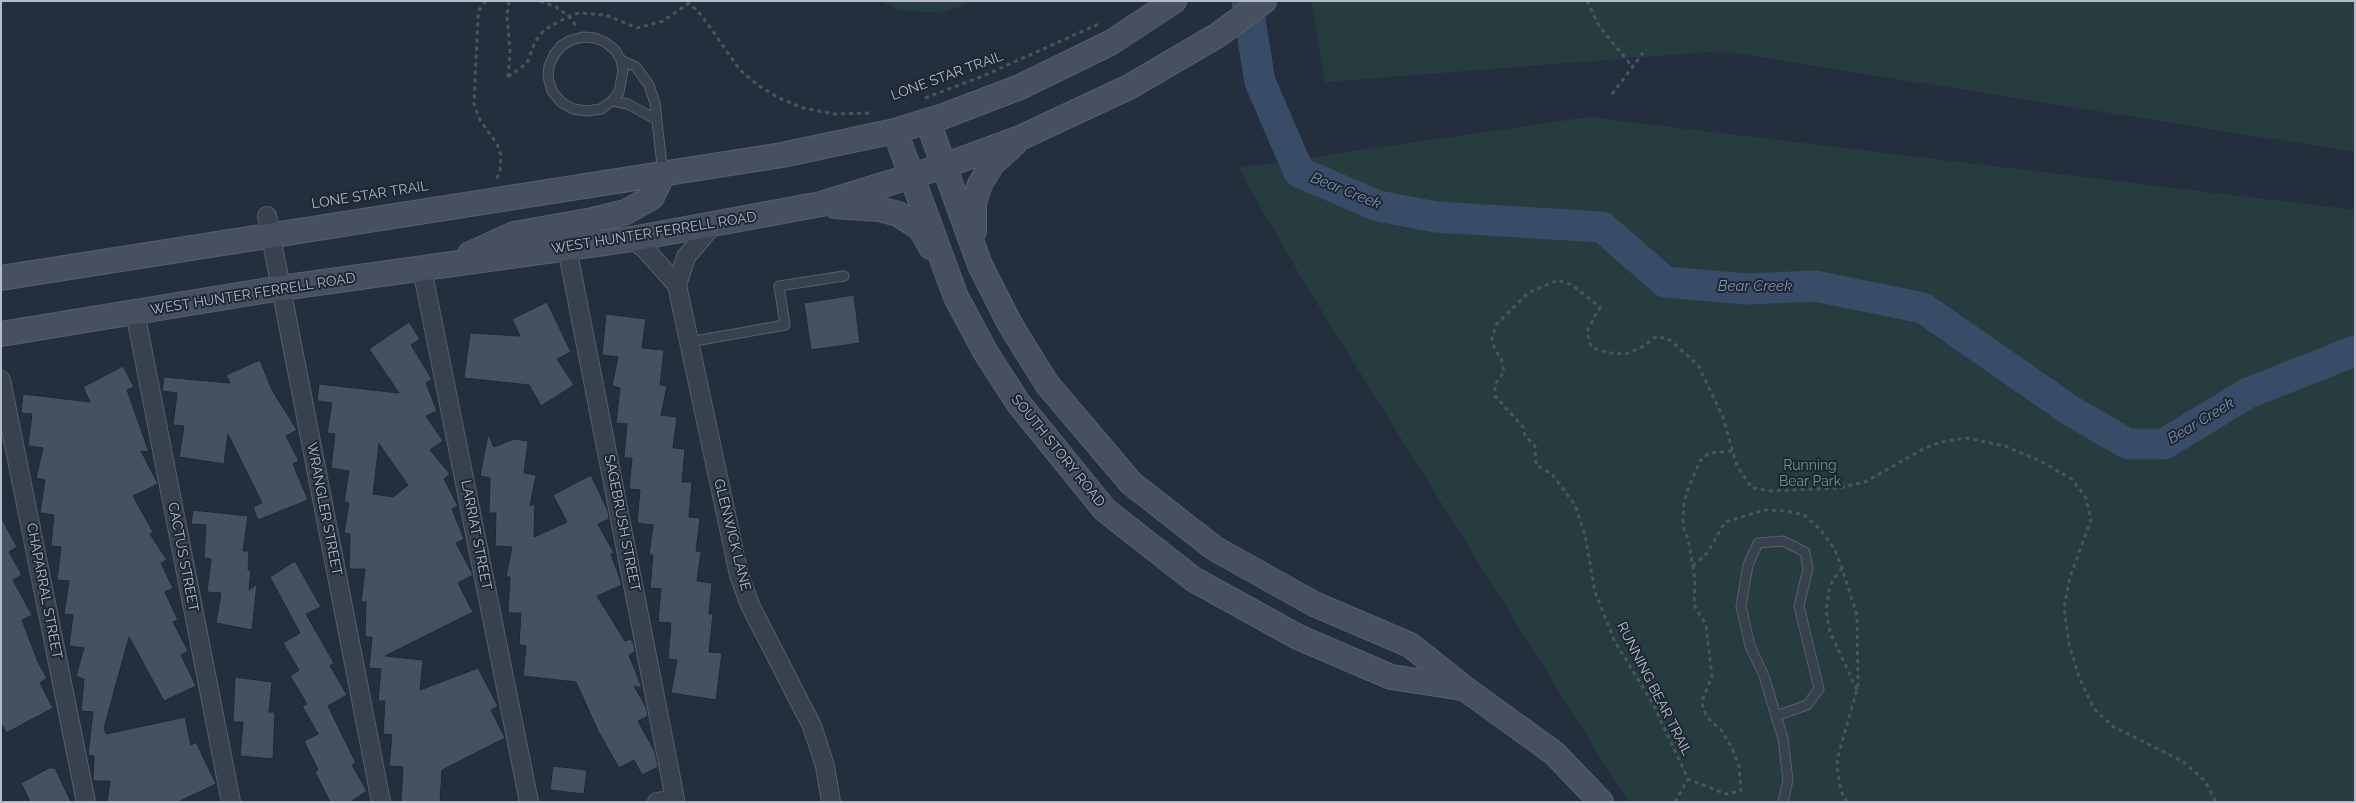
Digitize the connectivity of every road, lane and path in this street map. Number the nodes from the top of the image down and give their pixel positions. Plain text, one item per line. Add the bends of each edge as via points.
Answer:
1 (486, 1) edge
2 (509, 1) edge
3 (540, 1) edge
4 (687, 1) edge
5 (1174, 1) edge
6 (1264, 1) edge
7 (1587, 1) edge
8 (1106, 33) junction
9 (583, 37) junction
10 (1646, 49) dead end
11 (621, 60) junction
12 (1632, 66) junction
13 (508, 77) dead end
14 (1612, 94) dead end
15 (612, 100) junction
16 (921, 100) dead end
17 (874, 113) dead end
18 (657, 120) junction
19 (928, 122) junction
20 (895, 131) junction
21 (1020, 138) junction
22 (944, 166) junction
23 (663, 174) junction
24 (912, 176) junction
25 (489, 187) dead end
26 (821, 204) junction
27 (269, 226) junction
28 (712, 226) junction
29 (632, 239) junction
30 (567, 248) junction
31 (448, 265) junction
32 (980, 265) junction
33 (422, 269) junction
34 (947, 272) junction
35 (844, 276) dead end
36 (1, 278) edge
37 (677, 285) junction
38 (281, 288) junction
39 (135, 312) junction
40 (1, 334) edge
41 (689, 342) junction
42 (1, 380) edge
43 (1732, 451) junction
44 (1842, 568) dead end
45 (1464, 688) junction
46 (1857, 690) dead end
47 (1776, 716) junction
48 (1688, 779) junction
49 (86, 802) edge
50 (231, 802) edge
51 (381, 802) edge
52 (529, 802) edge
53 (657, 802) edge
54 (831, 802) edge
55 (1601, 802) edge
56 (1675, 802) edge
57 (1783, 802) edge
58 (2216, 802) edge

1 - 25 path via 478,17 474,94 476,113 501,155 500,171
2 - 13 path via 506,16 510,51
3 - 9 path via 570,16
4 - 17 path via 702,16 740,70 759,86 803,108 835,114
5 - 8 main road
6 - 21 main road, WEST HUNTER FERRELL ROAD via 1218,35 1129,87
7 - 12 path via 1599,26
8 - 16 path, LONE STAR TRAIL
8 - 19 main road via 1020,87
9 - 11 lane via 605,42
9 - 15 lane via 561,46 554,55 548,77 552,91 561,102 587,112 600,109
10 - 12 path
11 - 15 lane via 623,81
11 - 18 lane via 636,66 649,85
12 - 14 path
15 - 18 lane via 628,104
18 - 23 lane
19 - 20 main road
19 - 22 main road, SOUTH STORY ROAD
20 - 23 main road via 782,155
20 - 24 main road, SOUTH STORY ROAD
21 - 22 main road, WEST HUNTER FERRELL ROAD
21 - 32 main road via 992,163 974,203 972,221
22 - 24 main road, WEST HUNTER FERRELL ROAD
22 - 32 main road, SOUTH STORY ROAD
23 - 27 main road
23 - 31 main road via 652,197 626,212 514,234
24 - 26 main road, WEST HUNTER FERRELL ROAD
24 - 34 main road, SOUTH STORY ROAD
26 - 28 main road, WEST HUNTER FERRELL ROAD
26 - 34 main road via 879,209 898,214 920,228
27 - 36 main road
27 - 38 street, WRANGLER STREET
28 - 29 main road, WEST HUNTER FERRELL ROAD
28 - 37 street, GLENWICK LANE via 686,257
29 - 30 main road, WEST HUNTER FERRELL ROAD
29 - 37 street, GLENWICK LANE
30 - 31 main road, WEST HUNTER FERRELL ROAD
30 - 53 street, SAGEBRUSH STREET via 675,798
31 - 33 main road, WEST HUNTER FERRELL ROAD
32 - 45 main road, SOUTH STORY ROAD via 1011,326 1047,384 1131,483 1214,548 1314,604 1410,645
33 - 38 main road, WEST HUNTER FERRELL ROAD
33 - 52 street, LARRIAT STREET
34 - 45 main road, SOUTH STORY ROAD via 956,297 986,353 1019,404 1105,510 1193,579 1298,637 1391,677
35 - 41 lane via 779,286 786,326
37 - 41 street, GLENWICK LANE
38 - 39 main road, WEST HUNTER FERRELL ROAD
38 - 51 street, WRANGLER STREET
39 - 40 main road, WEST HUNTER FERRELL ROAD
39 - 50 street, CACTUS STREET
41 - 54 street, GLENWICK LANE via 739,575 750,605 812,726 825,766
42 - 49 street, CHAPARRAL STREET
43 - 48 path via 1709,453 1700,462 1688,489 1683,518 1695,580 1694,605 1706,625 1712,676 1702,701 1703,709 1732,748 1739,768 1741,791 1726,794
43 - 48 path, RUNNING BEAR TRAIL via 1723,417 1698,365 1670,340 1656,336 1626,354 1608,353 1591,347 1587,331 1600,307 1572,285 1558,280 1543,285 1528,294 1496,325 1492,339 1504,372 1496,384 1495,396 1523,427 1525,436 1534,446 1536,466 1552,474 1575,505 1586,535 1594,592 1615,642 1653,704
43 - 58 path, RUNNING BEAR TRAIL via 1736,466 1752,488 1771,491 1838,488 1864,482 1923,449 1940,442 1966,438 2005,446 2072,479 2086,498 2091,520 2070,577 2064,608 2078,677 2094,708 2114,727 2184,762 2205,781
44 - 46 path via 1829,590 1826,611 1830,632
45 - 55 main road, SOUTH STORY ROAD via 1554,753
47 - 47 lane via 1764,676 1750,646 1740,606 1748,565 1758,543 1783,541 1805,552 1808,569 1799,606 1819,689 1807,705
47 - 57 lane via 1783,738 1788,780
48 - 56 path

